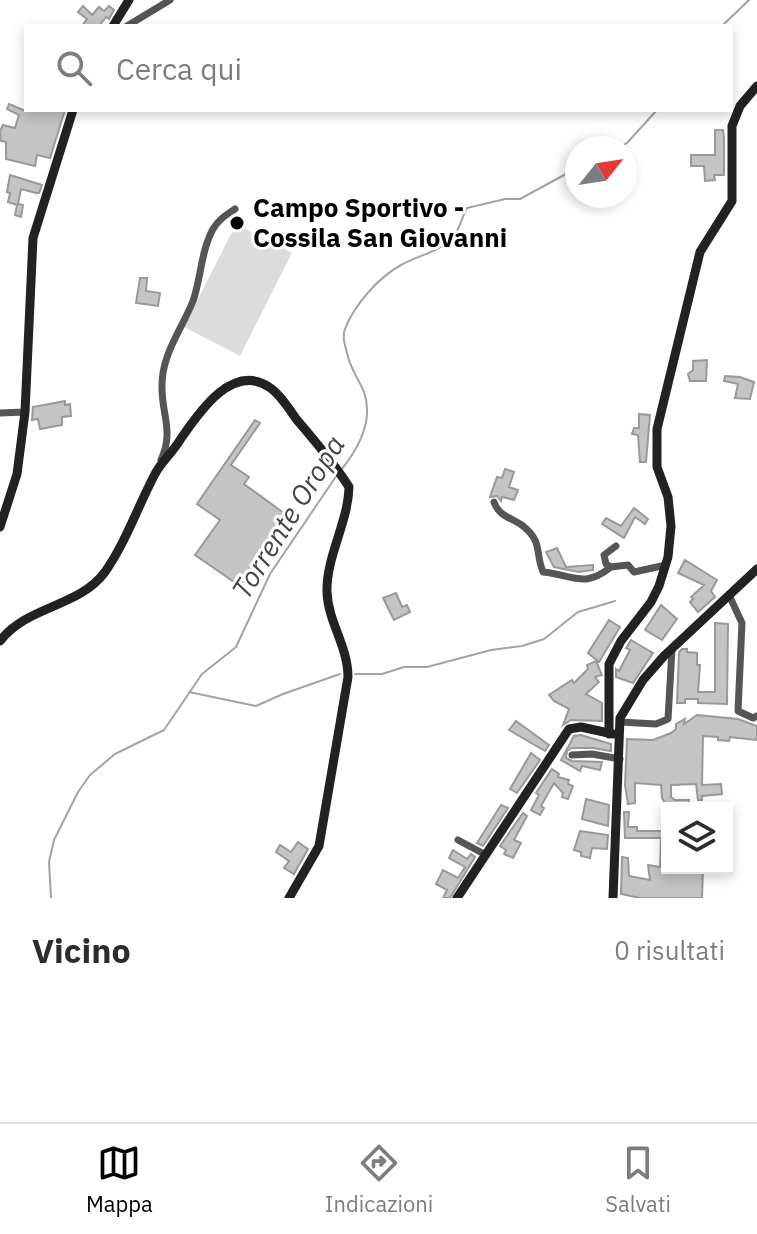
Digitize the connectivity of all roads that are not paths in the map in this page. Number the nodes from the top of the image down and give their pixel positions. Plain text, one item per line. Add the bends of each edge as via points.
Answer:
1 (129, 0) edge
2 (170, 0) edge
3 (114, 24) edge
4 (130, 24) edge
5 (757, 86) edge
6 (72, 112) edge
7 (235, 209) dead end
8 (25, 412) junction
9 (0, 413) edge
10 (157, 470) junction
11 (494, 502) dead end
12 (0, 527) edge
13 (616, 546) dead end
14 (666, 565) junction
15 (611, 567) junction
16 (757, 569) edge
17 (729, 595) junction
18 (0, 641) edge
19 (672, 649) junction
20 (757, 716) edge
21 (620, 722) junction
22 (609, 734) junction
23 (620, 736) junction
24 (572, 755) dead end
25 (620, 759) junction
26 (458, 840) dead end
27 (486, 855) junction
28 (289, 898) edge
29 (457, 898) edge
30 (613, 898) edge

1 - 3 street
2 - 4 street
5 - 14 street via 732,126 732,201 700,252 657,429 657,467 671,526
6 - 8 street via 33,238
7 - 10 street via 219,219 211,233 193,300 165,359 161,388 167,446
8 - 9 street
8 - 12 street via 17,474
10 - 18 street via 104,573 88,590 32,614
10 - 28 street via 206,404 228,386 249,380 271,388 349,487 327,588 348,677 319,846
11 - 15 street via 537,541 543,572 584,581
13 - 15 street via 604,555
14 - 15 street via 644,572 634,572 628,565
14 - 22 street via 651,602 609,664
16 - 17 street
17 - 19 street
17 - 20 street via 742,623 738,711
19 - 21 street via 643,680
19 - 21 street via 668,719 656,724
21 - 23 street
22 - 23 street
22 - 27 street via 569,729
23 - 25 street
24 - 25 street
25 - 30 street
26 - 27 street
27 - 29 street

